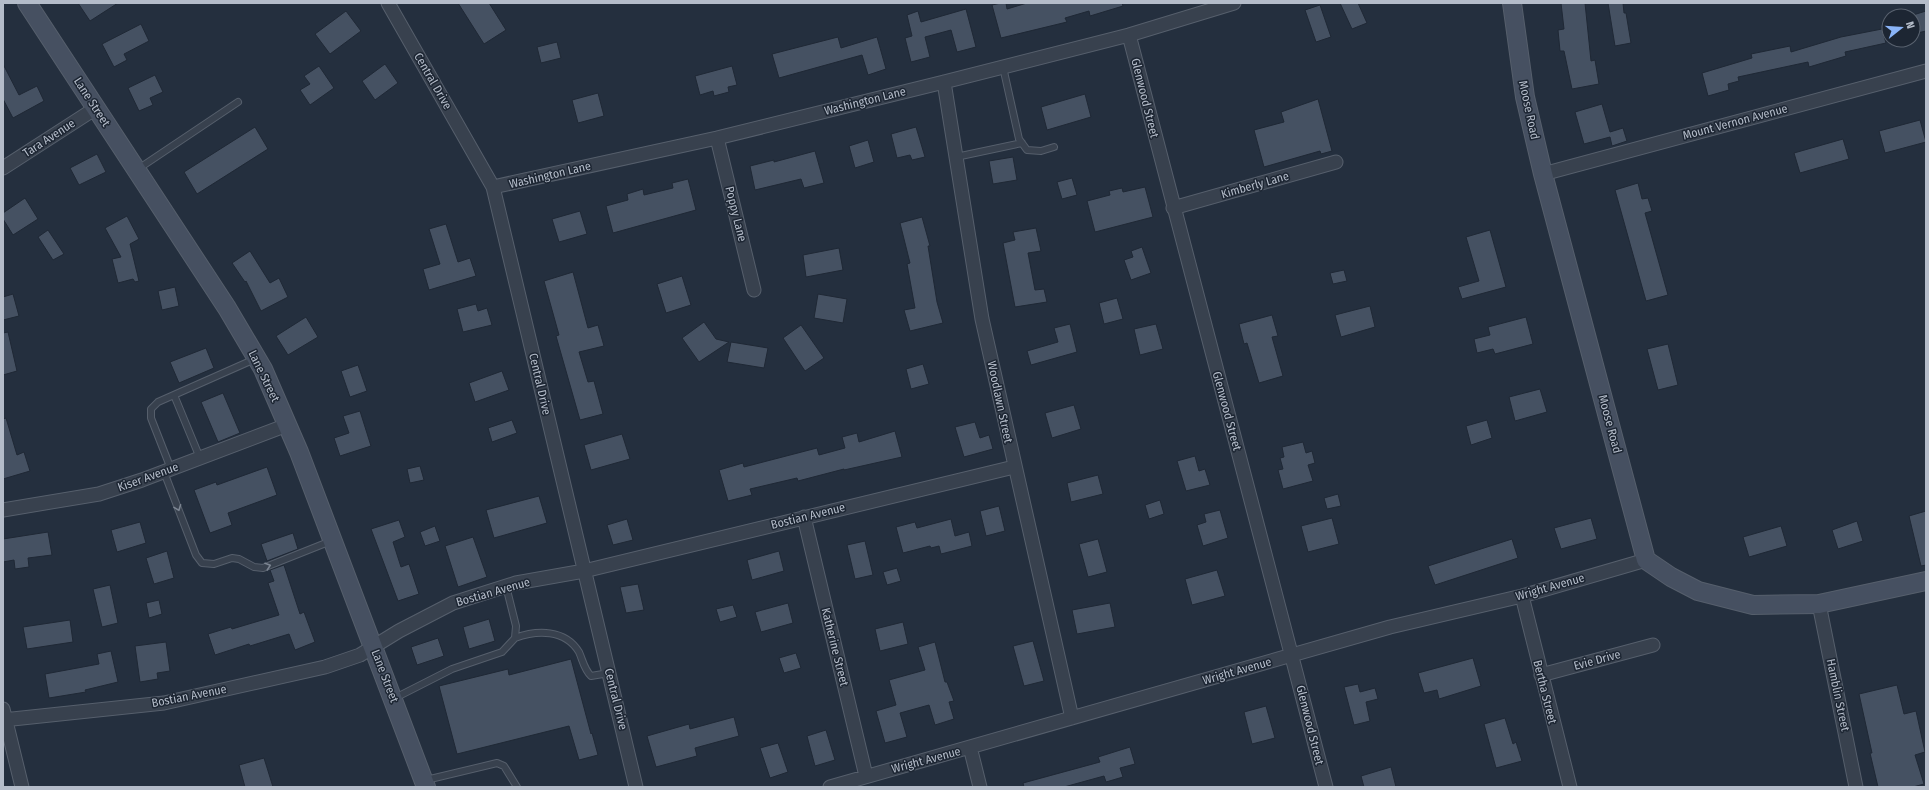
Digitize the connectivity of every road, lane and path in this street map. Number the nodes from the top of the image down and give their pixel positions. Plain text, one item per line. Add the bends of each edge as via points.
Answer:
1 (27, 3) edge
2 (388, 3) edge
3 (1234, 3) edge
4 (1512, 3) edge
5 (1129, 35) junction
6 (1003, 68) junction
7 (1926, 71) edge
8 (944, 82) junction
9 (238, 102) dead end
10 (96, 108) junction
11 (717, 138) junction
12 (1022, 143) junction
13 (1054, 147) dead end
14 (956, 157) junction
15 (1336, 162) dead end
16 (3, 168) edge
17 (136, 170) junction
18 (1543, 174) junction
19 (493, 187) junction
20 (1174, 208) junction
21 (754, 290) dead end
22 (256, 358) junction
23 (174, 395) junction
24 (287, 425) junction
25 (200, 458) junction
26 (1014, 467) junction
27 (168, 471) junction
28 (3, 510) edge
29 (804, 517) junction
30 (333, 540) junction
31 (1646, 560) junction
32 (584, 571) junction
33 (1926, 581) edge
34 (506, 586) junction
35 (1522, 596) junction
36 (1819, 604) junction
37 (515, 638) junction
38 (1653, 645) dead end
39 (374, 647) junction
40 (1292, 656) junction
41 (609, 673) junction
42 (1541, 675) junction
43 (393, 699) junction
44 (4, 716) edge
45 (1072, 718) junction
46 (970, 747) junction
47 (866, 776) junction
48 (425, 784) edge
49 (22, 787) edge
50 (517, 787) edge
51 (636, 787) edge
52 (830, 787) edge
53 (980, 787) edge
54 (1326, 787) edge
55 (1570, 787) edge
56 (1856, 787) edge

1 - 10 main road, Lane Street
2 - 19 street, Central Drive
3 - 5 street, Washington Lane
4 - 18 main road, Moose Road via 1525,97
5 - 6 street, Washington Lane
5 - 20 street, Glenwood Street
6 - 8 street, Washington Lane
6 - 12 lane via 1019,140
7 - 18 street, Mount Vernon Avenue
8 - 11 street, Washington Lane
8 - 14 street, Woodlawn Street
9 - 17 lane
10 - 16 street, Tara Avenue
10 - 17 main road, Lane Street
11 - 19 street, Washington Lane
11 - 21 street, Poppy Lane
12 - 13 lane via 1027,150 1041,151
12 - 14 lane
14 - 26 street, Woodlawn Street via 982,319
15 - 20 street, Kimberly Lane
17 - 22 main road, Lane Street via 227,308
18 - 31 main road, Moose Road
19 - 32 street, Central Drive
20 - 40 street, Glenwood Street
22 - 23 lane
22 - 24 main road, Lane Street
23 - 25 lane
23 - 27 lane via 158,402 151,409 151,418
24 - 25 street, Kiser Avenue
24 - 30 main road, Lane Street
25 - 27 street, Kiser Avenue
26 - 29 street, Bostian Avenue
26 - 45 street, Woodlawn Street
27 - 28 street, Kiser Avenue via 99,494
27 -> 30 lane via 196,555 202,563 214,564 232,558 263,568
29 - 32 street, Bostian Avenue
29 - 47 street, Katherine Street
30 - 39 main road, Lane Street
31 - 35 street, Wright Avenue
31 - 36 main road via 1698,591 1739,602 1753,605
32 - 34 street, Bostian Avenue
32 - 41 street, Central Drive
33 - 36 main road
34 - 37 lane via 516,626
34 - 39 street, Bostian Avenue via 453,603 398,631
35 - 40 street, Wright Avenue via 1390,627
35 - 42 street, Bertha Street
36 - 56 street, Hamblin Street
37 - 41 lane via 530,632 547,631 568,640 578,651 586,671 591,676
37 - 43 lane via 502,652 452,669
38 - 42 street, Evie Drive
39 - 43 main road, Lane Street
39 - 44 street, Bostian Avenue via 360,655 325,667 164,703
40 - 45 street, Wright Avenue
40 - 54 street, Glenwood Street
41 - 51 street, Central Drive
42 - 55 street, Bertha Street
43 - 48 main road, Lane Street
44 - 49 street
45 - 46 street, Wright Avenue
46 - 47 street, Wright Avenue
46 - 53 street
47 - 52 street, Wright Avenue
48 - 50 lane via 497,763 504,766

